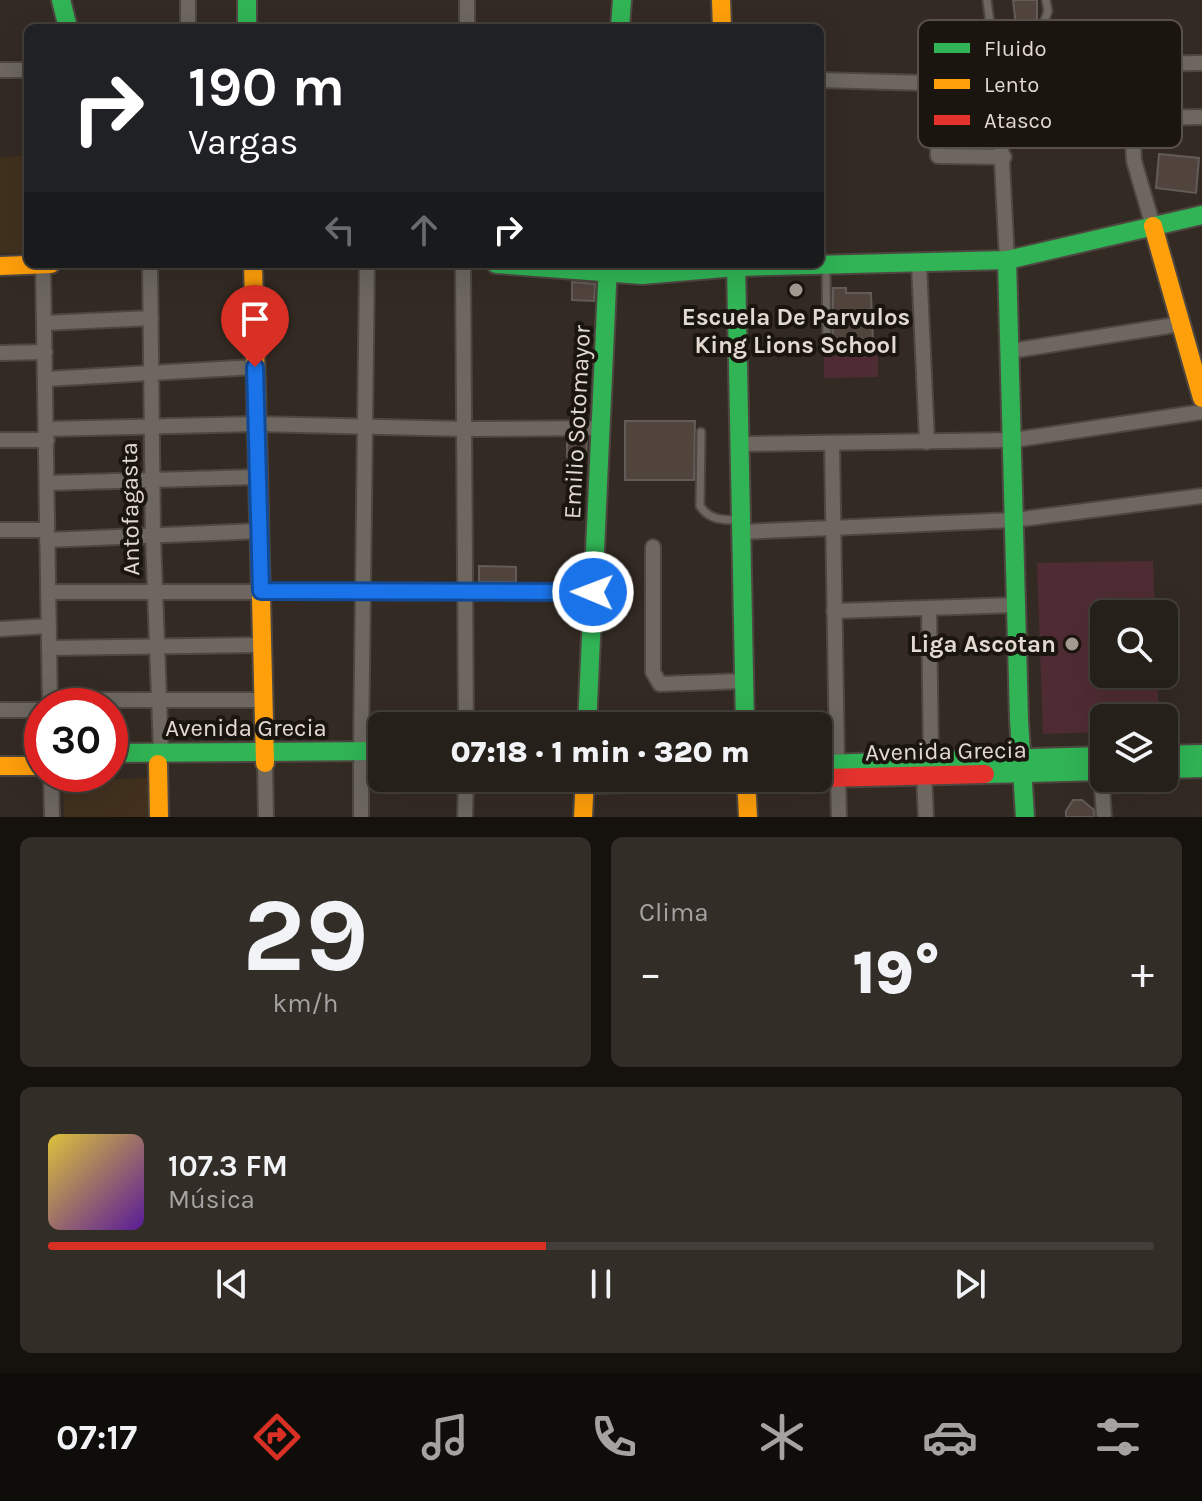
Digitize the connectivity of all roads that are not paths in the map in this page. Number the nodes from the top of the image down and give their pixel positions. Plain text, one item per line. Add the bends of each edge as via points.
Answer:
1 (61, 0) edge
2 (188, 0) edge
3 (247, 0) edge
4 (467, 0) edge
5 (622, 0) edge
6 (721, 0) edge
7 (987, 0) edge
8 (1046, 0) edge
9 (990, 20) edge
10 (1045, 20) edge
11 (67, 24) edge
12 (188, 24) edge
13 (247, 24) edge
14 (467, 24) edge
15 (620, 24) edge
16 (722, 24) edge
17 (1182, 63) edge
18 (1202, 63) edge
19 (0, 70) edge
20 (24, 70) edge
21 (824, 80) edge
22 (918, 82) edge
23 (1202, 117) edge
24 (1182, 119) edge
25 (938, 148) edge
26 (1004, 148) edge
27 (1133, 148) edge
28 (1004, 157) junction
29 (1202, 215) edge
30 (1153, 226) junction
31 (1007, 260) junction
32 (919, 264) junction
33 (24, 265) edge
34 (826, 265) joint
35 (0, 266) edge
36 (43, 268) edge
37 (150, 268) edge
38 (253, 268) edge
39 (367, 268) edge
40 (463, 268) edge
41 (586, 268) edge
42 (640, 268) edge
43 (736, 268) edge
44 (608, 269) edge
45 (151, 318) junction
46 (44, 323) junction
47 (1181, 324) junction
48 (827, 348) dead end
49 (1010, 351) junction
50 (45, 352) junction
51 (0, 353) edge
52 (255, 367) junction
53 (150, 371) junction
54 (46, 379) junction
55 (1202, 398) edge
56 (1202, 412) edge
57 (257, 424) junction
58 (152, 426) junction
59 (364, 428) junction
60 (601, 428) junction
61 (466, 429) junction
62 (701, 432) dead end
63 (47, 434) junction
64 (0, 440) edge
65 (1013, 440) junction
66 (927, 442) junction
67 (739, 444) junction
68 (832, 445) junction
69 (258, 477) junction
70 (152, 480) junction
71 (47, 483) junction
72 (1202, 496) edge
73 (1014, 520) junction
74 (741, 526) junction
75 (832, 527) junction
76 (0, 530) edge
77 (259, 531) junction
78 (47, 535) junction
79 (153, 536) junction
80 (653, 547) dead end
81 (261, 591) junction
82 (361, 591) junction
83 (465, 591) junction
84 (48, 592) junction
85 (155, 592) junction
86 (593, 592) junction
87 (1017, 605) junction
88 (929, 609) junction
89 (834, 611) junction
90 (49, 626) junction
91 (0, 629) edge
92 (262, 645) junction
93 (49, 648) junction
94 (157, 649) junction
95 (744, 681) junction
96 (48, 688) edge
97 (159, 700) junction
98 (263, 700) junction
99 (128, 702) edge
100 (24, 708) edge
101 (0, 710) edge
102 (466, 712) edge
103 (588, 712) edge
104 (745, 712) edge
105 (832, 716) edge
106 (24, 754) edge
107 (1202, 754) edge
108 (0, 755) edge
109 (128, 755) edge
110 (368, 755) edge
111 (1178, 755) edge
112 (265, 757) junction
113 (361, 757) junction
114 (159, 758) junction
115 (368, 759) edge
116 (128, 762) edge
117 (0, 766) edge
118 (24, 766) edge
119 (1021, 766) junction
120 (1090, 766) edge
121 (832, 768) edge
122 (928, 768) junction
123 (1202, 768) edge
124 (1178, 769) edge
125 (832, 774) edge
126 (51, 792) edge
127 (466, 792) edge
128 (584, 792) edge
129 (747, 792) edge
130 (1104, 792) edge
131 (1020, 813) edge
132 (52, 817) edge
133 (159, 817) edge
134 (266, 817) edge
135 (361, 817) edge
136 (465, 817) edge
137 (583, 817) edge
138 (748, 817) edge
139 (839, 817) edge
140 (926, 817) edge
141 (1104, 817) edge

1 - 11 street
2 - 12 street
3 - 13 street
4 - 14 street
5 - 15 street
6 - 16 street
7 - 9 lane
8 - 10 lane
17 - 18 street
19 - 20 street
21 - 22 street
23 - 24 street
25 - 28 street via 938,156
26 - 28 street
27 - 30 street
28 - 31 street
29 - 30 street
30 - 31 street
30 - 47 street
31 - 32 street
31 - 49 street
32 - 34 street
32 - 66 street
33 - 35 street
34 - 48 lane
36 - 46 street
37 - 45 street, Antofagasta
38 - 52 street
39 - 59 street
40 - 61 street
41 - 44 street
42 - 44 street
43 - 67 street
44 - 60 street, Emilio Sotomayor
45 - 46 street
45 - 53 street, Antofagasta
46 - 50 street
47 - 49 street
47 - 55 street
49 - 65 street
50 - 51 street
50 - 54 street
52 - 53 street
52 - 57 street
53 - 54 street
53 - 58 street, Antofagasta
54 - 63 street
56 - 65 street
57 - 58 street
57 - 59 street
57 - 69 street
58 - 63 street
58 - 70 street, Antofagasta
59 - 61 street
59 - 82 street
60 - 61 street
60 - 86 street, Emilio Sotomayor
61 - 83 street
62 - 74 lane via 700,506
63 - 64 street
63 - 71 street
65 - 66 street
65 - 73 street
66 - 68 street
67 - 68 street
67 - 74 street
68 - 75 street
69 - 70 street
69 - 77 street
70 - 71 street
70 - 79 street, Antofagasta
71 - 78 street
72 - 73 street
73 - 75 street
73 - 87 street
74 - 75 street
74 - 95 street
75 - 89 street
76 - 78 street
77 - 79 street
77 - 81 street
78 - 79 street
78 - 84 street
79 - 85 street, Antofagasta
80 - 95 street via 653,672 660,684
81 - 82 street
81 - 85 street
81 - 92 street
82 - 83 street
82 - 113 street
83 - 86 street
83 - 102 street
84 - 85 street
84 - 90 street
85 - 94 street, Antofagasta
86 - 103 street, Emilio Sotomayor
87 - 88 street
87 - 119 street
88 - 89 street
88 - 122 street
89 - 105 street
90 - 91 street
90 - 93 street
92 - 94 street
92 - 98 street
93 - 94 street
93 - 96 street
94 - 97 street, Antofagasta
95 - 104 street
97 - 98 street
97 - 99 street
97 - 114 street, Antofagasta
98 - 112 street
100 - 101 street
106 - 108 street
107 - 111 street
109 - 114 street, Avenida Grecia
110 - 113 street, Avenida Grecia
112 - 113 street, Avenida Grecia
112 - 114 street, Avenida Grecia
112 - 134 street
113 - 115 street, Avenida Grecia
113 - 135 street
114 - 116 street, Avenida Grecia
114 - 133 street, Antofagasta
117 - 118 street
119 - 120 street, Avenida Grecia
119 - 122 street, Avenida Grecia
119 - 131 street
121 - 122 street, Avenida Grecia
122 - 140 street
123 - 124 street
125 - 139 street
126 - 132 street
127 - 136 street
128 - 137 street
129 - 138 street
130 - 141 street

